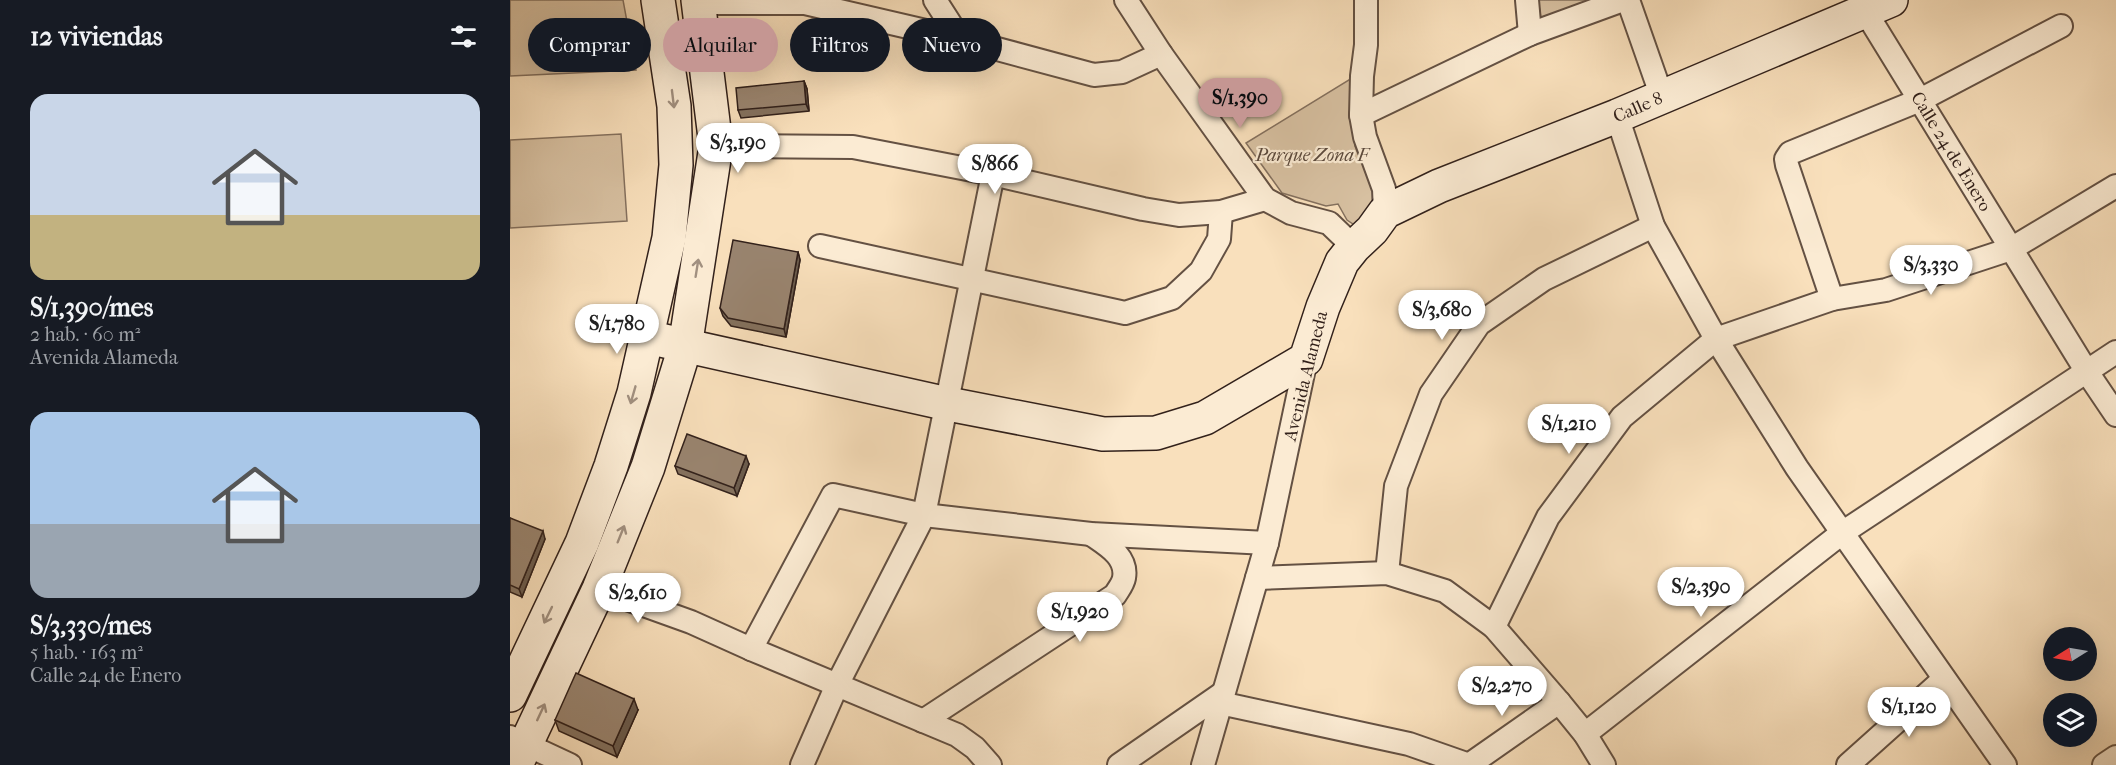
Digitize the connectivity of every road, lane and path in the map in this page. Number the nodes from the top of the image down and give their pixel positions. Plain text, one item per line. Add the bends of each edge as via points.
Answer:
1 (658, 0) edge
2 (935, 0) edge
3 (1126, 0) edge
4 (1366, 0) edge
5 (1527, 0) edge
6 (1623, 0) edge
7 (1628, 0) edge
8 (698, 2) edge
9 (809, 2) edge
10 (1878, 5) edge
11 (947, 18) edge
12 (902, 25) edge
13 (2061, 26) dead end
14 (1530, 34) junction
15 (1002, 50) edge
16 (1161, 54) junction
17 (1662, 97) junction
18 (1920, 100) junction
19 (1361, 115) junction
20 (1617, 116) junction
21 (716, 146) junction
22 (993, 174) junction
23 (2116, 186) edge
24 (1265, 199) junction
25 (1221, 212) junction
26 (1385, 212) junction
27 (1653, 226) junction
28 (820, 246) dead end
29 (1354, 247) junction
30 (2011, 249) junction
31 (972, 280) junction
32 (1832, 299) junction
33 (647, 337) junction
34 (1716, 339) junction
35 (685, 347) junction
36 (2116, 352) edge
37 (1306, 359) junction
38 (2087, 372) junction
39 (948, 404) junction
40 (2116, 415) edge
41 (924, 515) junction
42 (1842, 533) junction
43 (1090, 534) junction
44 (1267, 543) junction
45 (1387, 573) junction
46 (1257, 578) junction
47 (599, 588) junction
48 (1494, 627) junction
49 (751, 649) junction
50 (1944, 679) junction
51 (837, 685) junction
52 (510, 695) edge
53 (1221, 698) junction
54 (1559, 702) junction
55 (923, 721) junction
56 (1585, 734) junction
57 (517, 749) edge
58 (2116, 757) edge
59 (570, 765) edge
60 (802, 765) edge
61 (990, 765) edge
62 (1119, 765) edge
63 (1203, 765) edge
64 (1604, 765) edge
65 (1848, 765) edge
66 (2005, 765) edge
67 (2104, 765) edge

1 -> 33 main road via 674,106 676,165 669,238
2 - 11 street
3 - 16 street
4 - 19 street
5 - 14 street
6 - 14 street
7 - 17 street
8 - 9 street
8 - 21 main road
9 - 12 street
10 - 17 main road, Calle 8
10 - 18 street, Calle 24 de Enero
13 - 18 street
14 - 19 street
15 - 16 street via 1094,75 1122,72
16 - 24 street
17 - 20 main road, Calle 8
18 - 30 street, Calle 24 de Enero
18 - 32 street via 1790,153 1786,159
19 - 26 street via 1384,189
20 - 26 main road, Calle 8 via 1439,186
20 - 27 street
21 - 22 street via 853,147
35 -> 21 main road
22 - 25 street via 1143,209 1179,215
22 - 31 street
23 - 30 street
24 - 25 street
24 - 29 street via 1291,213 1329,223
25 - 31 street via 1219,238 1201,271 1172,298 1125,314
26 - 29 main road, Avenida Alameda
27 - 34 street
27 - 45 street via 1544,279 1479,324 1431,394 1396,486
28 - 31 street
29 - 37 main road, Avenida Alameda via 1342,262 1326,298
30 - 32 street via 1886,290
30 - 38 street, Calle 24 de Enero
31 - 39 street
32 - 34 street
33 - 35 main road
33 -> 52 main road via 615,456 587,532
34 - 42 street
34 - 48 street via 1622,417 1548,516
35 - 39 main road
47 -> 35 main road via 648,467
36 - 38 street
37 - 39 main road via 1205,418 1156,433 1103,434
37 - 44 street, Avenida Alameda
38 - 40 street, Calle 24 de Enero
38 - 42 street
39 - 41 street
41 - 43 street
41 - 49 street via 832,495
41 - 51 street
42 - 50 street
42 - 56 street
43 - 44 street
43 - 55 street via 1117,553 1124,568 1124,579 1115,595
44 - 46 street, Avenida Alameda
45 - 46 street
45 - 48 street via 1445,591
46 - 53 street, Avenida Alameda
47 - 49 street
57 -> 47 main road
48 - 54 street
49 - 51 street
50 - 65 street
50 - 66 street
51 - 55 street
51 - 60 street
53 - 54 street via 1409,744 1469,765
53 - 62 street
53 - 63 street, Avenida Alameda
54 - 56 street
55 - 61 street via 957,735
56 - 64 street
57 - 59 street
58 - 67 street

